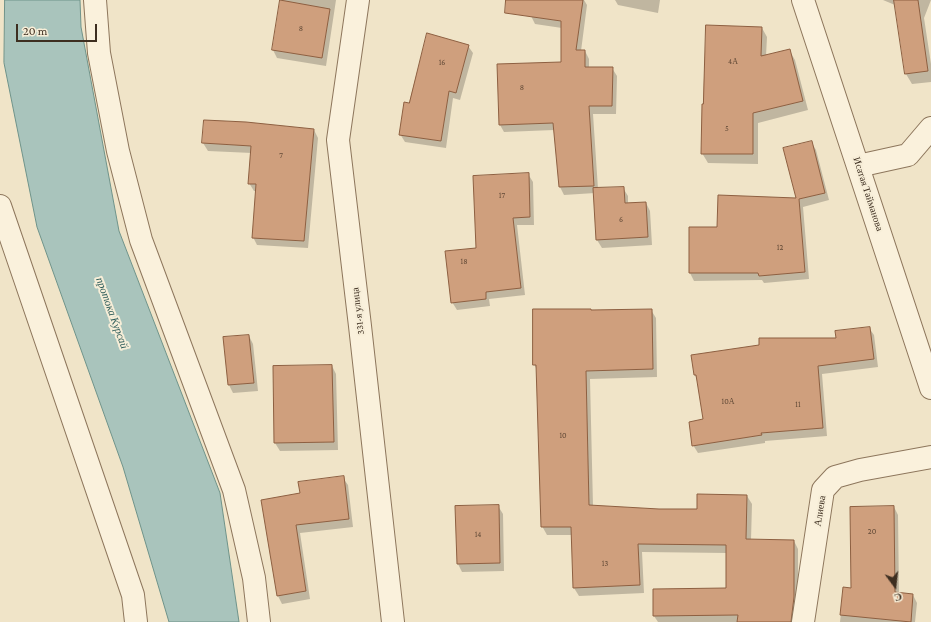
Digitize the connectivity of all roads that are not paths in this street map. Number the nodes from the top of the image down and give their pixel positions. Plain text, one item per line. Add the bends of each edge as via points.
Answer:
1 (95, 0) edge
2 (358, 0) edge
3 (803, 0) edge
4 (931, 128) edge
5 (858, 166) junction
6 (0, 206) edge
7 (931, 388) edge
8 (931, 457) edge
9 (136, 622) edge
10 (259, 622) edge
11 (393, 622) edge
12 (803, 622) edge

1 - 10 street via 99,53 122,166 141,240 234,490 254,578
2 - 11 street, 331-я улица via 338,140
3 - 5 street, Исатая Тайманова
4 - 5 street via 908,155
5 - 7 street, Исатая Тайманова
6 - 9 street via 133,595
8 - 12 street, Алиева via 835,477 823,490

